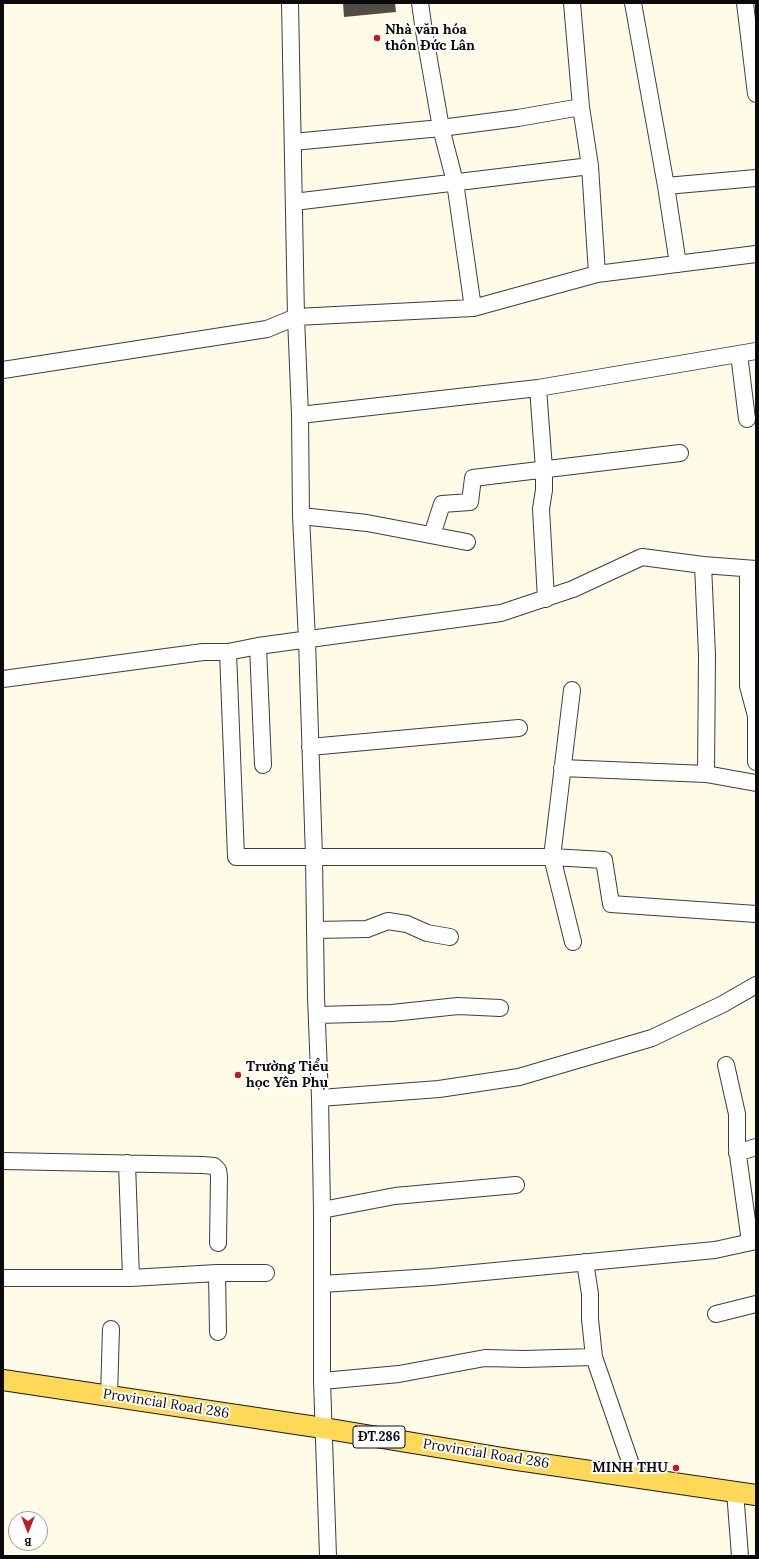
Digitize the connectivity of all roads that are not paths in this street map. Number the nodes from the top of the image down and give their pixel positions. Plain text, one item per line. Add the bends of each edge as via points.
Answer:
1 (290, 3) edge
2 (420, 3) edge
3 (572, 3) edge
4 (633, 3) edge
5 (745, 3) edge
6 (756, 94) edge
7 (581, 107) junction
8 (441, 128) junction
9 (293, 142) junction
10 (590, 166) junction
11 (756, 178) edge
12 (455, 182) junction
13 (666, 186) junction
14 (294, 202) junction
15 (756, 254) edge
16 (678, 264) junction
17 (597, 274) junction
18 (474, 308) junction
19 (296, 317) junction
20 (756, 351) edge
21 (739, 354) junction
22 (3, 370) edge
23 (538, 388) junction
24 (300, 415) junction
25 (747, 418) dead end
26 (680, 453) dead end
27 (544, 469) junction
28 (301, 516) junction
29 (432, 535) junction
30 (467, 542) dead end
31 (703, 565) junction
32 (752, 569) edge
33 (546, 599) junction
34 (307, 640) junction
35 (258, 646) junction
36 (228, 652) junction
37 (3, 679) edge
38 (572, 690) dead end
39 (519, 728) dead end
40 (310, 747) junction
41 (756, 762) edge
42 (264, 765) dead end
43 (562, 768) junction
44 (706, 774) junction
45 (756, 783) edge
46 (314, 857) junction
47 (552, 857) junction
48 (756, 914) edge
49 (315, 930) junction
50 (450, 937) dead end
51 (573, 942) dead end
52 (756, 985) edge
53 (500, 1008) dead end
54 (317, 1015) junction
55 (726, 1065) dead end
56 (320, 1098) junction
57 (756, 1147) edge
58 (737, 1153) junction
59 (3, 1161) edge
60 (127, 1163) junction
61 (516, 1185) dead end
62 (322, 1210) junction
63 (753, 1241) edge
64 (218, 1243) dead end
65 (585, 1262) junction
66 (217, 1273) junction
67 (266, 1273) dead end
68 (3, 1278) edge
69 (131, 1278) junction
70 (322, 1284) junction
71 (756, 1304) edge
72 (716, 1314) dead end
73 (111, 1329) dead end
74 (218, 1332) dead end
75 (594, 1358) junction
76 (3, 1380) edge
77 (322, 1382) junction
78 (109, 1396) junction
79 (323, 1428) junction
80 (635, 1476) junction
81 (735, 1492) junction
82 (756, 1494) edge
83 (328, 1556) edge
84 (740, 1556) edge

1 - 9 street
2 - 8 street
3 - 7 street
4 - 13 street
5 - 6 street
7 - 8 street
7 - 10 street
8 - 9 street
8 - 12 street
9 - 14 street
10 - 12 street
10 - 17 street
11 - 13 street
12 - 14 street
12 - 18 street
13 - 16 street
14 - 19 street
15 - 16 street
16 - 17 street
17 - 18 street
18 - 19 street
19 - 22 street via 267,330
19 - 24 street
20 - 21 street
21 - 23 street
21 - 25 street
23 - 24 street
23 - 27 street
24 - 28 street
26 - 27 street
27 - 29 street via 473,478 470,502 442,504
27 - 33 street via 541,509
28 - 29 street via 367,523
28 - 34 street
29 - 30 street
31 - 32 street
31 - 33 street via 642,557
31 - 44 street via 707,655
32 - 41 street via 748,686 756,716
33 - 34 street via 501,613
34 - 35 street
34 - 40 street
35 - 36 street
35 - 42 street
36 - 37 street via 203,652
36 - 46 street via 236,857
38 - 43 street
39 - 40 street
40 - 46 street
43 - 44 street
43 - 47 street
44 - 45 street
46 - 47 street
46 - 49 street
47 - 48 street via 604,860 611,904
47 - 51 street
49 - 50 street via 367,930 388,921
49 - 54 street
52 - 56 street via 652,1038 519,1077 439,1089
53 - 54 street via 458,1006 392,1013
54 - 56 street
55 - 58 street via 737,1114
56 - 62 street
57 - 58 street
58 - 63 street
59 - 60 street
60 - 64 street via 214,1166 219,1176
60 - 69 street
61 - 62 street via 396,1196
62 - 70 street
63 - 65 street via 715,1250
65 - 70 street via 432,1277
65 - 75 street
66 - 67 street
66 - 69 street
66 - 74 street
68 - 69 street
70 - 77 street
71 - 72 street
73 - 78 street
75 - 77 street via 485,1358 399,1374
75 - 80 street
76 - 78 main road, Provincial Road 286 / ĐT.286
77 - 79 street
78 - 79 main road, Provincial Road 286 / ĐT.286
79 - 80 main road, Provincial Road 286 / ĐT.286
79 - 83 street
80 - 81 main road, Provincial Road 286 / ĐT.286
81 - 82 main road, Provincial Road 286 / ĐT.286
81 - 84 street

